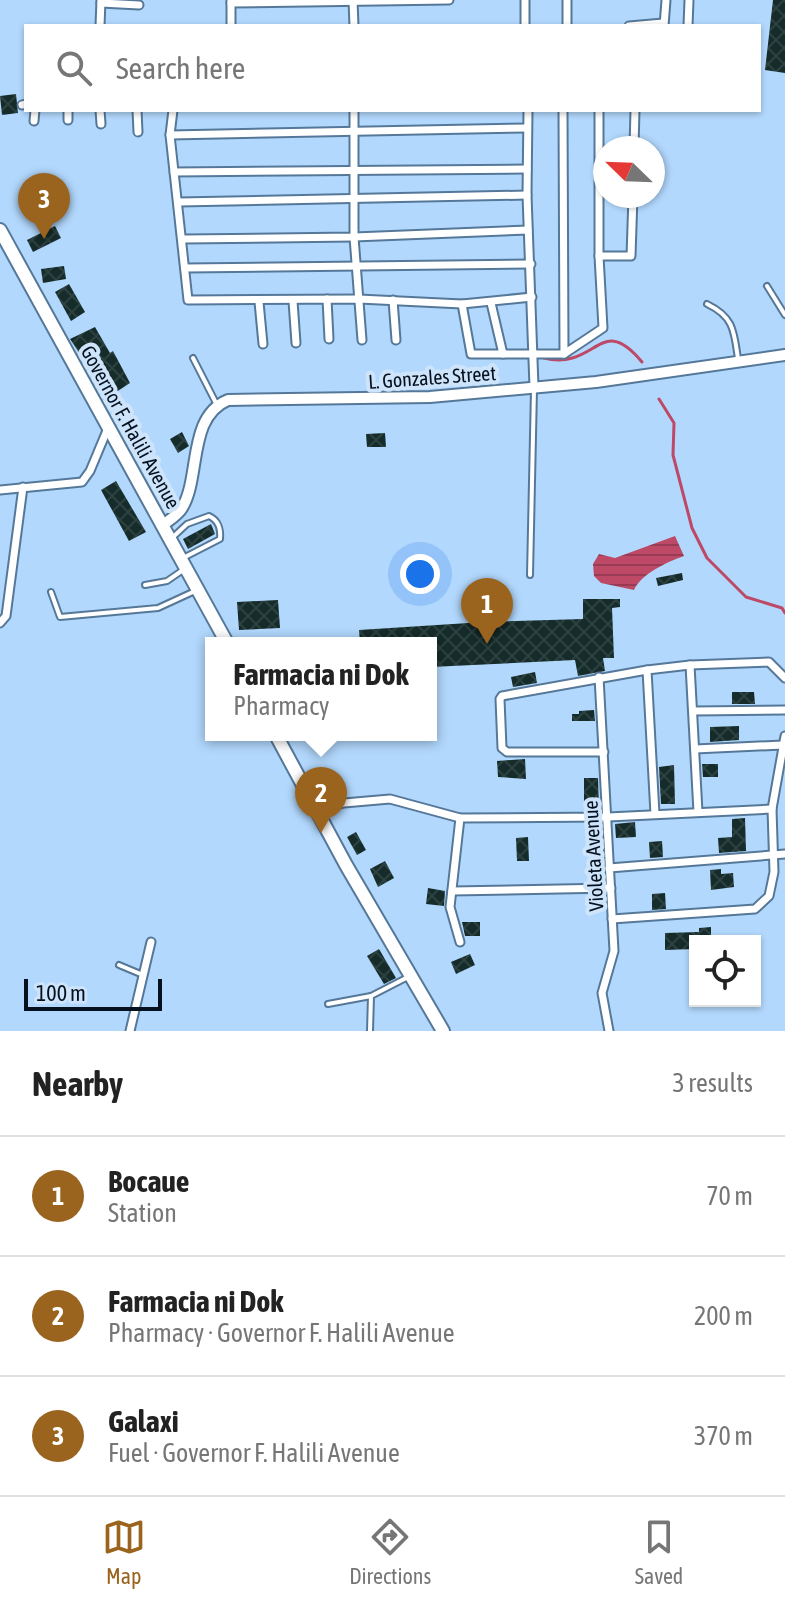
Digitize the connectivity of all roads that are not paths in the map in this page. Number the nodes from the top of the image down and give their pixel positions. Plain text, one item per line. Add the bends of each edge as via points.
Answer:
1 (449, 0) edge
2 (525, 0) edge
3 (567, 0) edge
4 (666, 0) edge
5 (689, 0) edge
6 (353, 1) edge
7 (101, 2) edge
8 (231, 2) edge
9 (139, 5) dead end
10 (100, 24) edge
11 (231, 24) edge
12 (354, 24) edge
13 (525, 24) edge
14 (567, 24) edge
15 (664, 24) edge
16 (688, 24) edge
17 (35, 112) edge
18 (68, 112) edge
19 (100, 112) edge
20 (137, 112) edge
21 (173, 112) edge
22 (354, 112) edge
23 (528, 112) edge
24 (563, 112) edge
25 (599, 112) edge
26 (635, 112) edge
27 (68, 120) dead end
28 (34, 121) dead end
29 (101, 124) dead end
30 (527, 128) junction
31 (354, 131) junction
32 (138, 132) dead end
33 (170, 135) junction
34 (634, 136) edge
35 (527, 169) junction
36 (354, 170) junction
37 (174, 172) junction
38 (527, 195) junction
39 (353, 199) junction
40 (179, 202) junction
41 (633, 208) edge
42 (0, 230) edge
43 (528, 230) junction
44 (354, 237) junction
45 (184, 239) junction
46 (599, 256) junction
47 (356, 264) junction
48 (531, 264) junction
49 (186, 268) junction
50 (767, 286) dead end
51 (532, 297) junction
52 (327, 299) junction
53 (359, 299) junction
54 (393, 300) junction
55 (293, 301) junction
56 (259, 302) junction
57 (491, 303) junction
58 (462, 304) junction
59 (707, 304) dead end
60 (785, 315) edge
61 (329, 339) dead end
62 (362, 340) dead end
63 (396, 340) dead end
64 (296, 343) dead end
65 (263, 344) dead end
66 (503, 354) junction
67 (534, 354) junction
68 (564, 354) junction
69 (785, 355) edge
70 (193, 358) dead end
71 (738, 362) junction
72 (534, 387) junction
73 (217, 405) junction
74 (108, 428) junction
75 (23, 487) junction
76 (0, 490) edge
77 (163, 525) junction
78 (170, 539) junction
79 (184, 564) junction
80 (530, 575) dead end
81 (145, 585) dead end
82 (198, 590) junction
83 (51, 592) dead end
84 (0, 623) edge
85 (224, 637) edge
86 (690, 665) junction
87 (647, 670) junction
88 (599, 677) junction
89 (785, 678) edge
90 (785, 710) edge
91 (694, 711) junction
92 (784, 740) edge
93 (279, 741) edge
94 (695, 749) junction
95 (604, 752) junction
96 (772, 809) junction
97 (316, 810) junction
98 (698, 812) junction
99 (655, 814) junction
100 (608, 817) junction
101 (460, 818) junction
102 (773, 854) junction
103 (785, 854) edge
104 (609, 868) junction
105 (611, 888) junction
106 (452, 891) junction
107 (612, 919) junction
108 (151, 942) dead end
109 (460, 942) dead end
110 (119, 965) dead end
111 (143, 975) junction
112 (410, 976) junction
113 (371, 996) junction
114 (328, 1004) dead end
115 (130, 1031) edge
116 (370, 1031) edge
117 (443, 1031) edge
118 (609, 1031) edge

1 - 6 street
2 - 13 street
3 - 14 street
4 - 15 street
5 - 16 street
6 - 8 street
6 - 12 street
7 - 9 street
7 - 10 street
8 - 11 street
17 - 28 street
18 - 27 street
19 - 29 street
20 - 32 street
21 - 33 street
22 - 31 street
23 - 30 street
24 - 68 street
25 - 46 street
26 - 34 street
30 - 31 street
30 - 35 street
31 - 33 street
31 - 36 street
33 - 37 street
35 - 36 street
35 - 38 street
36 - 37 street
36 - 39 street
37 - 40 street
38 - 39 street
38 - 43 street
39 - 40 street
39 - 44 street
40 - 45 street
41 - 46 street via 631,256
42 - 74 main road, Governor F. Halili Avenue
43 - 44 street
43 - 48 street
44 - 45 street
44 - 47 street
45 - 49 street
46 - 68 street via 603,328
47 - 48 street
47 - 49 street
47 - 53 street
48 - 51 street
49 - 56 street via 188,300
50 - 60 lane
51 - 57 street
51 - 67 street
52 - 53 street
52 - 55 street
52 - 61 street
53 - 54 street
53 - 62 street
54 - 58 street
54 - 63 street
55 - 56 street
55 - 64 street
56 - 65 street
57 - 58 street
57 - 66 street
58 - 66 street via 471,354
59 - 71 lane via 730,320
66 - 67 street
67 - 68 street
67 - 72 street
69 - 71 street, L. Gonzales Street
70 - 73 lane
71 - 72 street, L. Gonzales Street
72 - 73 street, L. Gonzales Street via 430,397 240,398
72 - 80 lane
73 - 77 street via 201,435 188,495
74 - 75 street via 82,482
74 - 77 main road, Governor F. Halili Avenue
75 - 76 street
75 - 84 street via 6,616
77 - 78 main road, Governor F. Halili Avenue
78 - 79 main road, Governor F. Halili Avenue
78 - 79 lane via 187,524 214,519 220,539
79 - 81 lane via 167,581
79 - 82 main road, Governor F. Halili Avenue
82 - 83 lane via 158,608 60,617
82 - 85 main road, Governor F. Halili Avenue
86 - 87 street
86 - 89 street via 769,662
86 - 91 street
87 - 88 street
87 - 99 street
88 - 95 street, Violeta Avenue
88 - 95 street via 502,696 499,703 502,748 507,752
90 - 91 street
91 - 94 street
92 - 94 street
92 - 96 street
93 - 97 main road
94 - 98 street
95 - 100 street, Violeta Avenue
96 - 98 street
96 - 102 street
97 - 101 street via 390,799
97 - 112 main road
98 - 99 street
99 - 100 street
100 - 101 street
100 - 104 street, Violeta Avenue
101 - 106 street
102 - 103 street
102 - 104 street
102 - 107 street via 769,896 755,909
104 - 105 street, Violeta Avenue
105 - 106 street
105 - 107 street, Violeta Avenue
106 - 109 street via 450,907
107 - 118 street, Violeta Avenue via 614,951 602,993
108 - 111 street
110 - 111 lane
111 - 115 street
112 - 113 lane
112 - 117 main road
113 - 114 lane
113 - 116 lane

